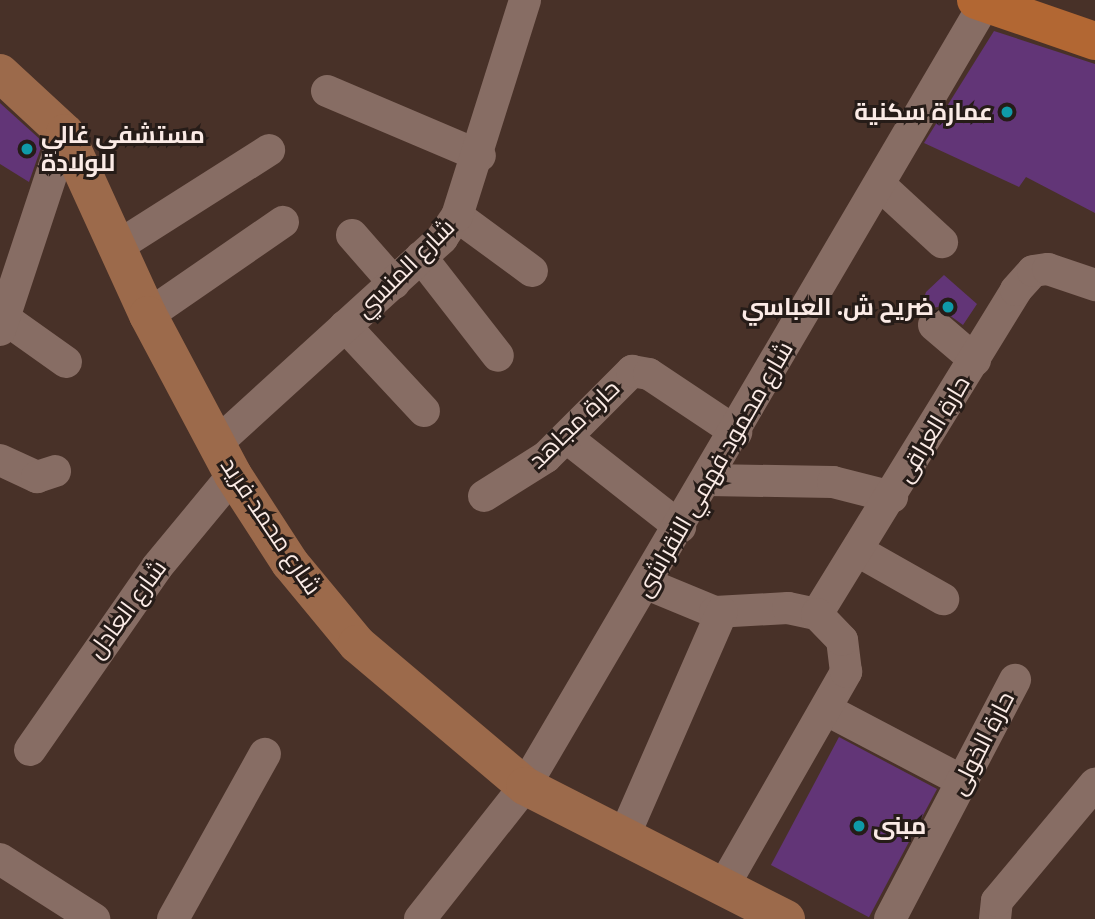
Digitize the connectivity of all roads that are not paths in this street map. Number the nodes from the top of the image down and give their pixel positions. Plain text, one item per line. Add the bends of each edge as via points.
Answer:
1 (524, 0) edge
2 (981, 2) edge
3 (1095, 41) edge
4 (0, 72) edge
5 (327, 91) dead end
6 (65, 133) junction
7 (269, 150) dead end
8 (480, 156) junction
9 (881, 186) junction
10 (457, 216) junction
11 (283, 222) dead end
12 (352, 235) dead end
13 (942, 242) dead end
14 (118, 246) junction
15 (421, 257) junction
16 (532, 271) dead end
17 (394, 283) junction
18 (1095, 285) edge
19 (148, 316) junction
20 (2, 324) edge
21 (934, 325) dead end
22 (345, 326) junction
23 (498, 356) dead end
24 (975, 360) junction
25 (65, 362) dead end
26 (424, 411) dead end
27 (736, 432) junction
28 (567, 438) junction
29 (0, 460) edge
30 (224, 460) junction
31 (55, 471) dead end
32 (708, 480) junction
33 (484, 496) dead end
34 (892, 497) junction
35 (680, 527) junction
36 (858, 551) junction
37 (647, 584) junction
38 (943, 599) dead end
39 (722, 612) junction
40 (817, 614) junction
41 (1015, 680) dead end
42 (827, 710) junction
43 (30, 750) dead end
44 (265, 754) dead end
45 (962, 781) junction
46 (1095, 784) edge
47 (525, 786) junction
48 (624, 836) junction
49 (0, 859) edge
50 (723, 887) junction
51 (94, 919) edge
52 (173, 919) edge
53 (420, 919) edge
54 (786, 919) edge
55 (890, 919) edge
56 (995, 919) edge

1 - 8 street, شارع المنسي
2 - 3 main road
2 - 9 street, شارع محمود فهمي النقراشى
4 - 6 street, شارع محمد فريد
5 - 8 street
6 - 14 street, شارع محمد فريد
6 - 20 street
7 - 14 street
8 - 10 street, شارع المنسي
9 - 13 street
9 - 27 street, شارع محمود فهمي النقراشى
10 - 15 street, شارع المنسي
10 - 16 street
11 - 19 street
12 - 17 street
14 - 19 street, شارع محمد فريد
15 - 17 street, شارع المنسي
15 - 23 street
17 - 22 street, شارع المنسي
18 - 24 street, حارة العراقى via 1065,272 1033,271
19 - 30 street, شارع محمد فريد
20 - 25 street
21 - 24 street
22 - 26 street
22 - 30 street, شارع المنسي
24 - 34 street, حارة العراقى
27 - 28 street, حارة مجاهد via 641,371 624,376
27 - 32 street, شارع محمود فهمي النقراشى
28 - 33 street, حارة مجاهد
28 - 35 street
29 - 31 street via 37,477
30 - 43 street, شارع العادل via 157,567
30 - 47 street, شارع محمد فريد via 290,563 357,644
32 - 34 street via 833,482
32 - 35 street, شارع محمود فهمي النقراشى
34 - 36 street, حارة العراقى
35 - 37 street, شارع محمود فهمي النقراشى
36 - 38 street
36 - 40 street, حارة العراقى
37 - 39 street via 679,602
37 - 47 street, شارع محمود فهمي النقراشى
39 - 40 street via 788,608
39 - 48 street
40 - 42 street via 842,640 847,656
41 - 45 street, حارة الخولى
42 - 45 street
42 - 50 street
44 - 52 street
45 - 55 street, حارة الخولى
46 - 56 street via 997,901
47 - 48 street, شارع محمد فريد
47 - 53 street, شارع محمود فهمي النقراشى
48 - 50 street, شارع محمد فريد
49 - 51 street
50 - 54 street, شارع محمد فريد

